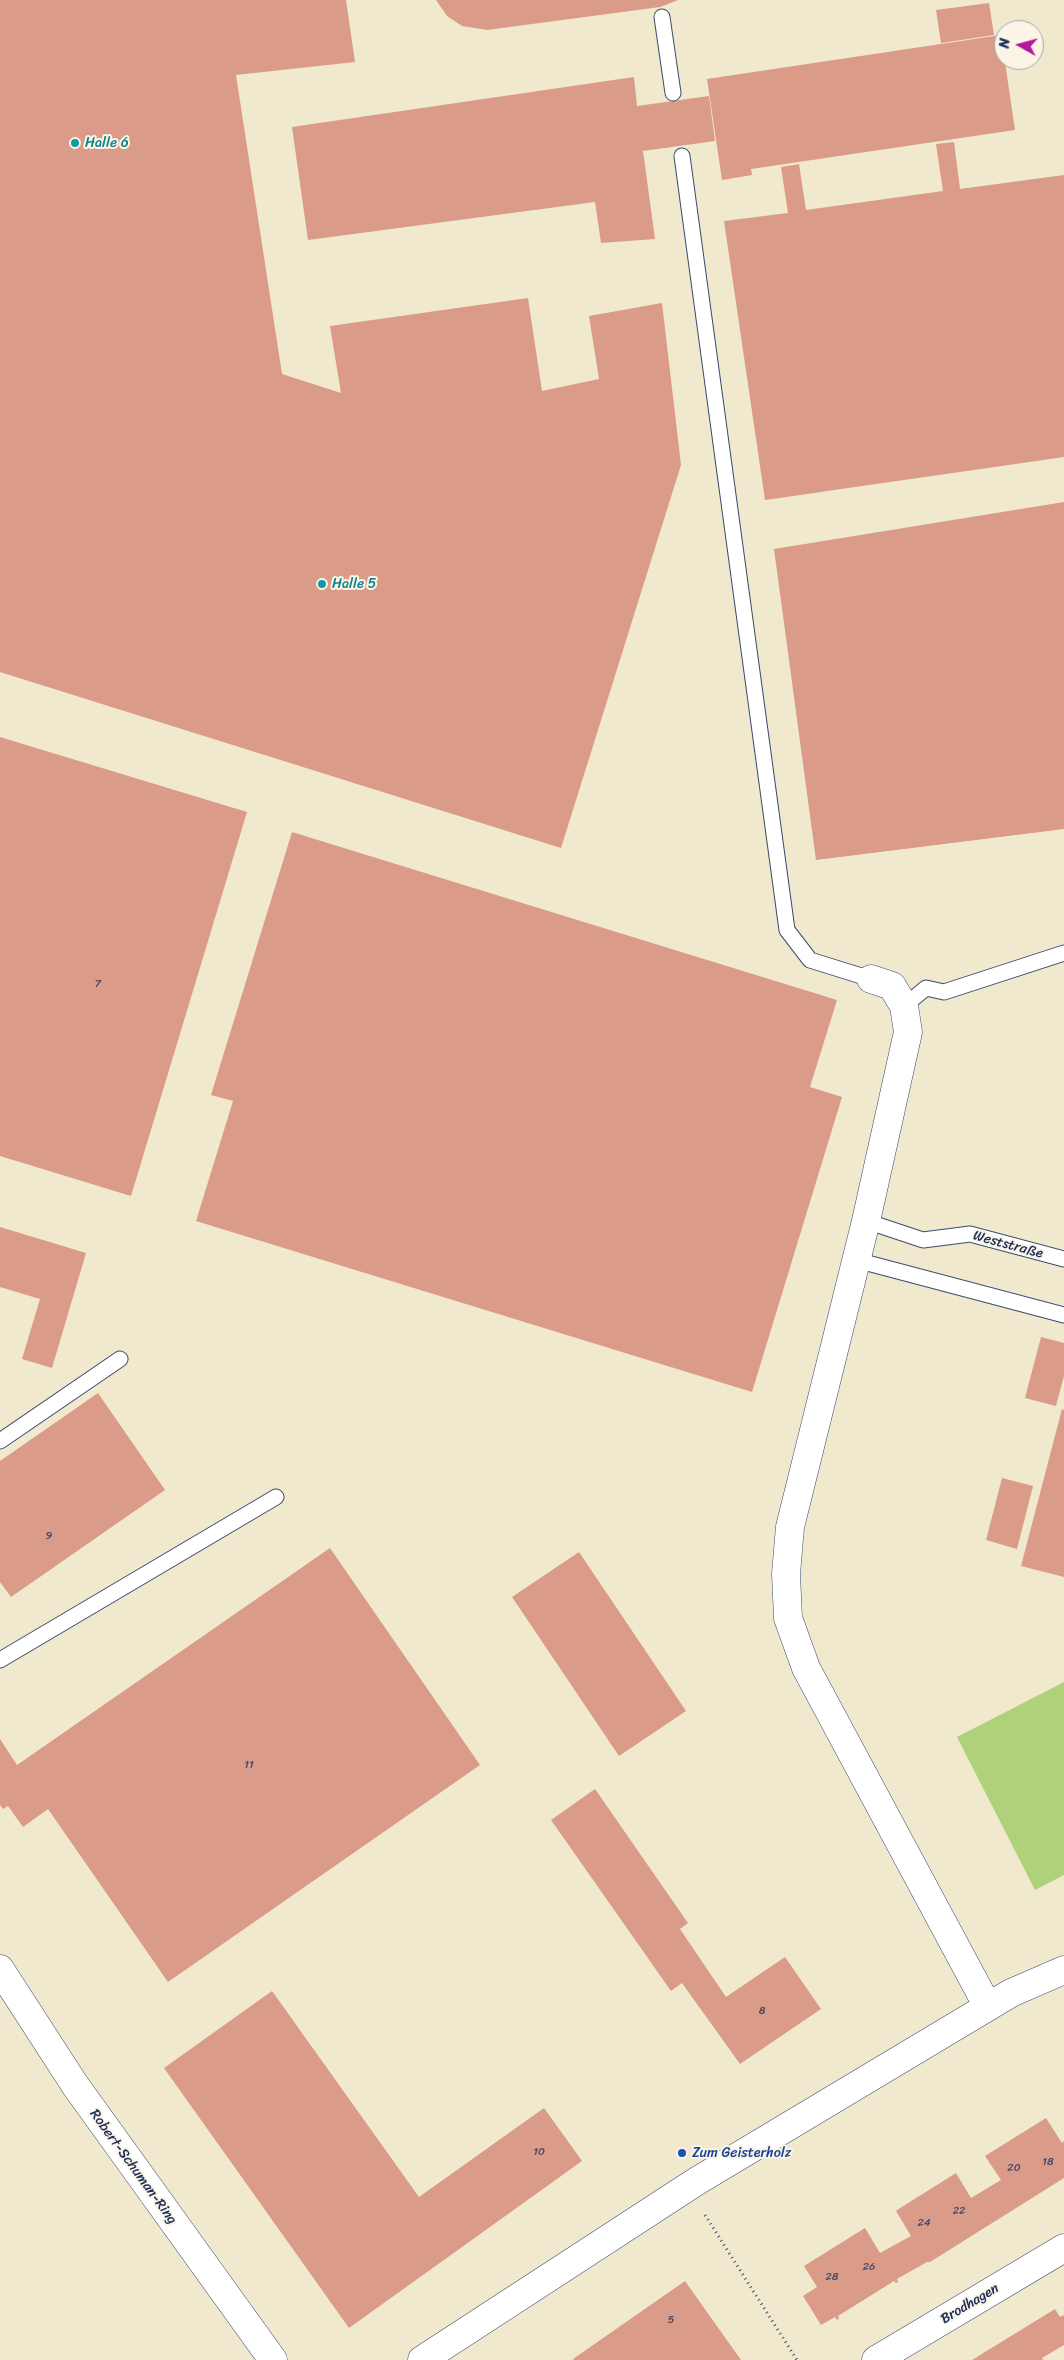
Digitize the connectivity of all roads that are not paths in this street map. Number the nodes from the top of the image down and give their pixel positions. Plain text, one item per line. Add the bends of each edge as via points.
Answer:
1 (662, 17) dead end
2 (673, 93) dead end
3 (682, 156) dead end
4 (1064, 953) edge
5 (871, 978) joint
6 (904, 1006) junction
7 (866, 1221) junction
8 (1064, 1259) edge
9 (856, 1260) junction
10 (1064, 1315) edge
11 (120, 1359) dead end
12 (0, 1441) edge
13 (276, 1497) dead end
14 (0, 1660) edge
15 (0, 1969) edge
16 (1064, 1970) edge
17 (988, 2007) junction
18 (1064, 2248) edge
19 (273, 2360) edge
20 (422, 2360) edge
21 (876, 2360) edge

1 - 2 lane
3 - 5 lane via 787,930 810,960
4 - 6 lane via 944,992 926,988
5 - 6 street via 892,986
6 - 7 street via 908,1032
7 - 8 lane, Weststraße via 923,1240 970,1234
7 - 9 street
9 - 10 lane
9 - 17 street via 790,1527 786,1574 788,1618 806,1668
11 - 12 lane
13 - 14 lane
15 - 19 street, Robert-Schuman-Ring via 75,2085
16 - 17 street via 1011,1993
17 - 20 street via 687,2187
18 - 21 street, Brodhagen

